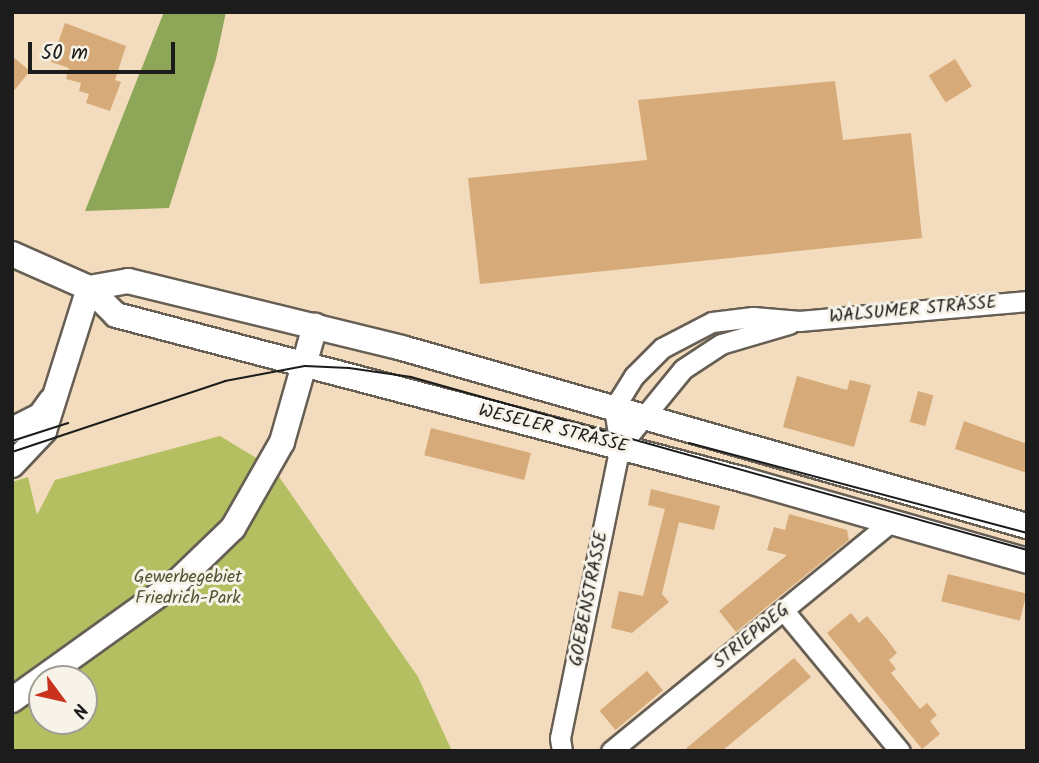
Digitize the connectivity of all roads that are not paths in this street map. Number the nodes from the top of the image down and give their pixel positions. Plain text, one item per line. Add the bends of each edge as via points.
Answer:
1 (12, 254) edge
2 (89, 288) junction
3 (1027, 302) edge
4 (800, 321) junction
5 (315, 327) junction
6 (305, 366) junction
7 (54, 398) junction
8 (614, 408) junction
9 (647, 419) junction
10 (12, 430) edge
11 (620, 446) junction
12 (12, 465) edge
13 (891, 522) junction
14 (1027, 526) edge
15 (1027, 561) edge
16 (784, 611) junction
17 (12, 700) edge
18 (562, 751) edge
19 (611, 751) edge
20 (900, 751) edge

1 - 2 main road
2 - 5 main road, WESELER STRASSE via 128,281
2 - 6 main road, WESELER STRASSE via 116,315
2 - 7 main road
3 - 4 street, WALSUMER STRASSE
4 - 8 street, WALSUMER STRASSE via 753,317 688,330 634,376
4 - 9 street, WALSUMER STRASSE via 721,344 683,369
5 - 6 main road
5 - 8 main road, WESELER STRASSE
6 - 11 main road, WESELER STRASSE
6 - 17 main road via 282,442 233,528 177,582
7 - 10 main road via 40,416
7 - 12 main road via 44,431
8 - 9 main road, WESELER STRASSE
8 - 11 street
9 - 11 street, WALSUMER STRASSE
9 - 14 main road, WESELER STRASSE
11 - 13 main road, WESELER STRASSE
11 - 18 street, GOEBENSTRASSE via 560,738
13 - 15 main road, WESELER STRASSE
13 - 16 street, STRIEPWEG
16 - 19 street, STRIEPWEG
16 - 20 street

